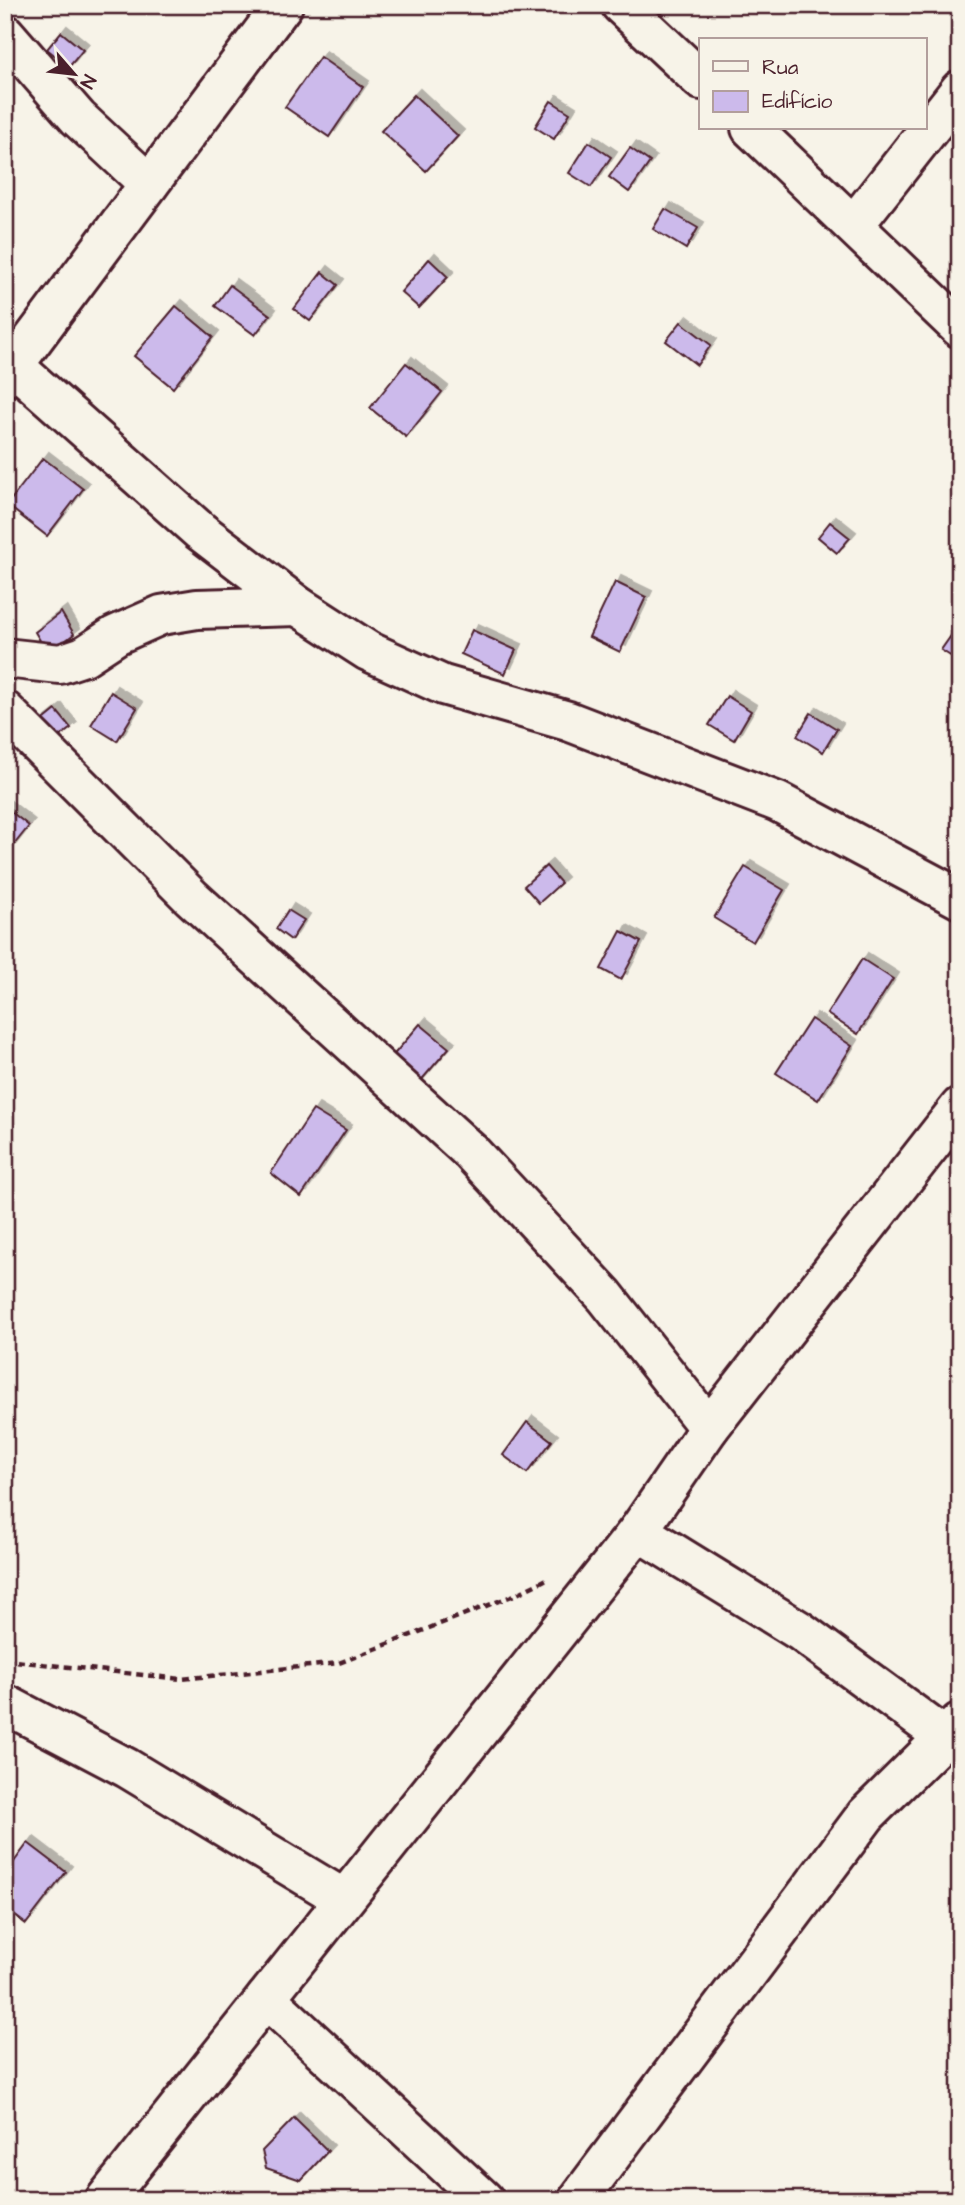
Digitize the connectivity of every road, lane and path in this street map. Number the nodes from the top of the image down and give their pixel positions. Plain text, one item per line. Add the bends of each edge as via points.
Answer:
1 (283, 5) edge
2 (621, 5) edge
3 (5, 34) edge
4 (699, 78) edge
5 (960, 90) edge
6 (753, 130) edge
7 (149, 184) junction
8 (855, 225) junction
9 (960, 328) edge
10 (9, 371) edge
11 (298, 606) junction
12 (5, 658) edge
13 (5, 711) edge
14 (960, 899) edge
15 (960, 1107) edge
16 (709, 1428) junction
17 (638, 1531) junction
18 (553, 1575) dead end
19 (5, 1660) edge
20 (5, 1703) edge
21 (955, 1735) edge
22 (345, 1899) junction
23 (266, 1997) junction
24 (105, 2200) edge
25 (484, 2200) edge
26 (578, 2200) edge

1 - 7 street
2 - 4 street
3 - 7 street via 78,118
5 - 8 street
6 - 8 street
7 - 10 street
8 - 9 street
10 - 11 street via 200,531
11 - 12 street via 197,609 161,615 60,664
11 - 14 street via 368,651 443,685 568,721 778,802
13 - 16 street via 191,897 470,1151 605,1296
15 - 16 street
16 - 17 street
17 - 21 street via 800,1631
17 - 22 street
18 - 19 path via 517,1594 340,1663 181,1679
20 - 22 street via 127,1768
21 - 26 street via 866,1815
22 - 23 street
23 - 24 street
23 - 25 street

